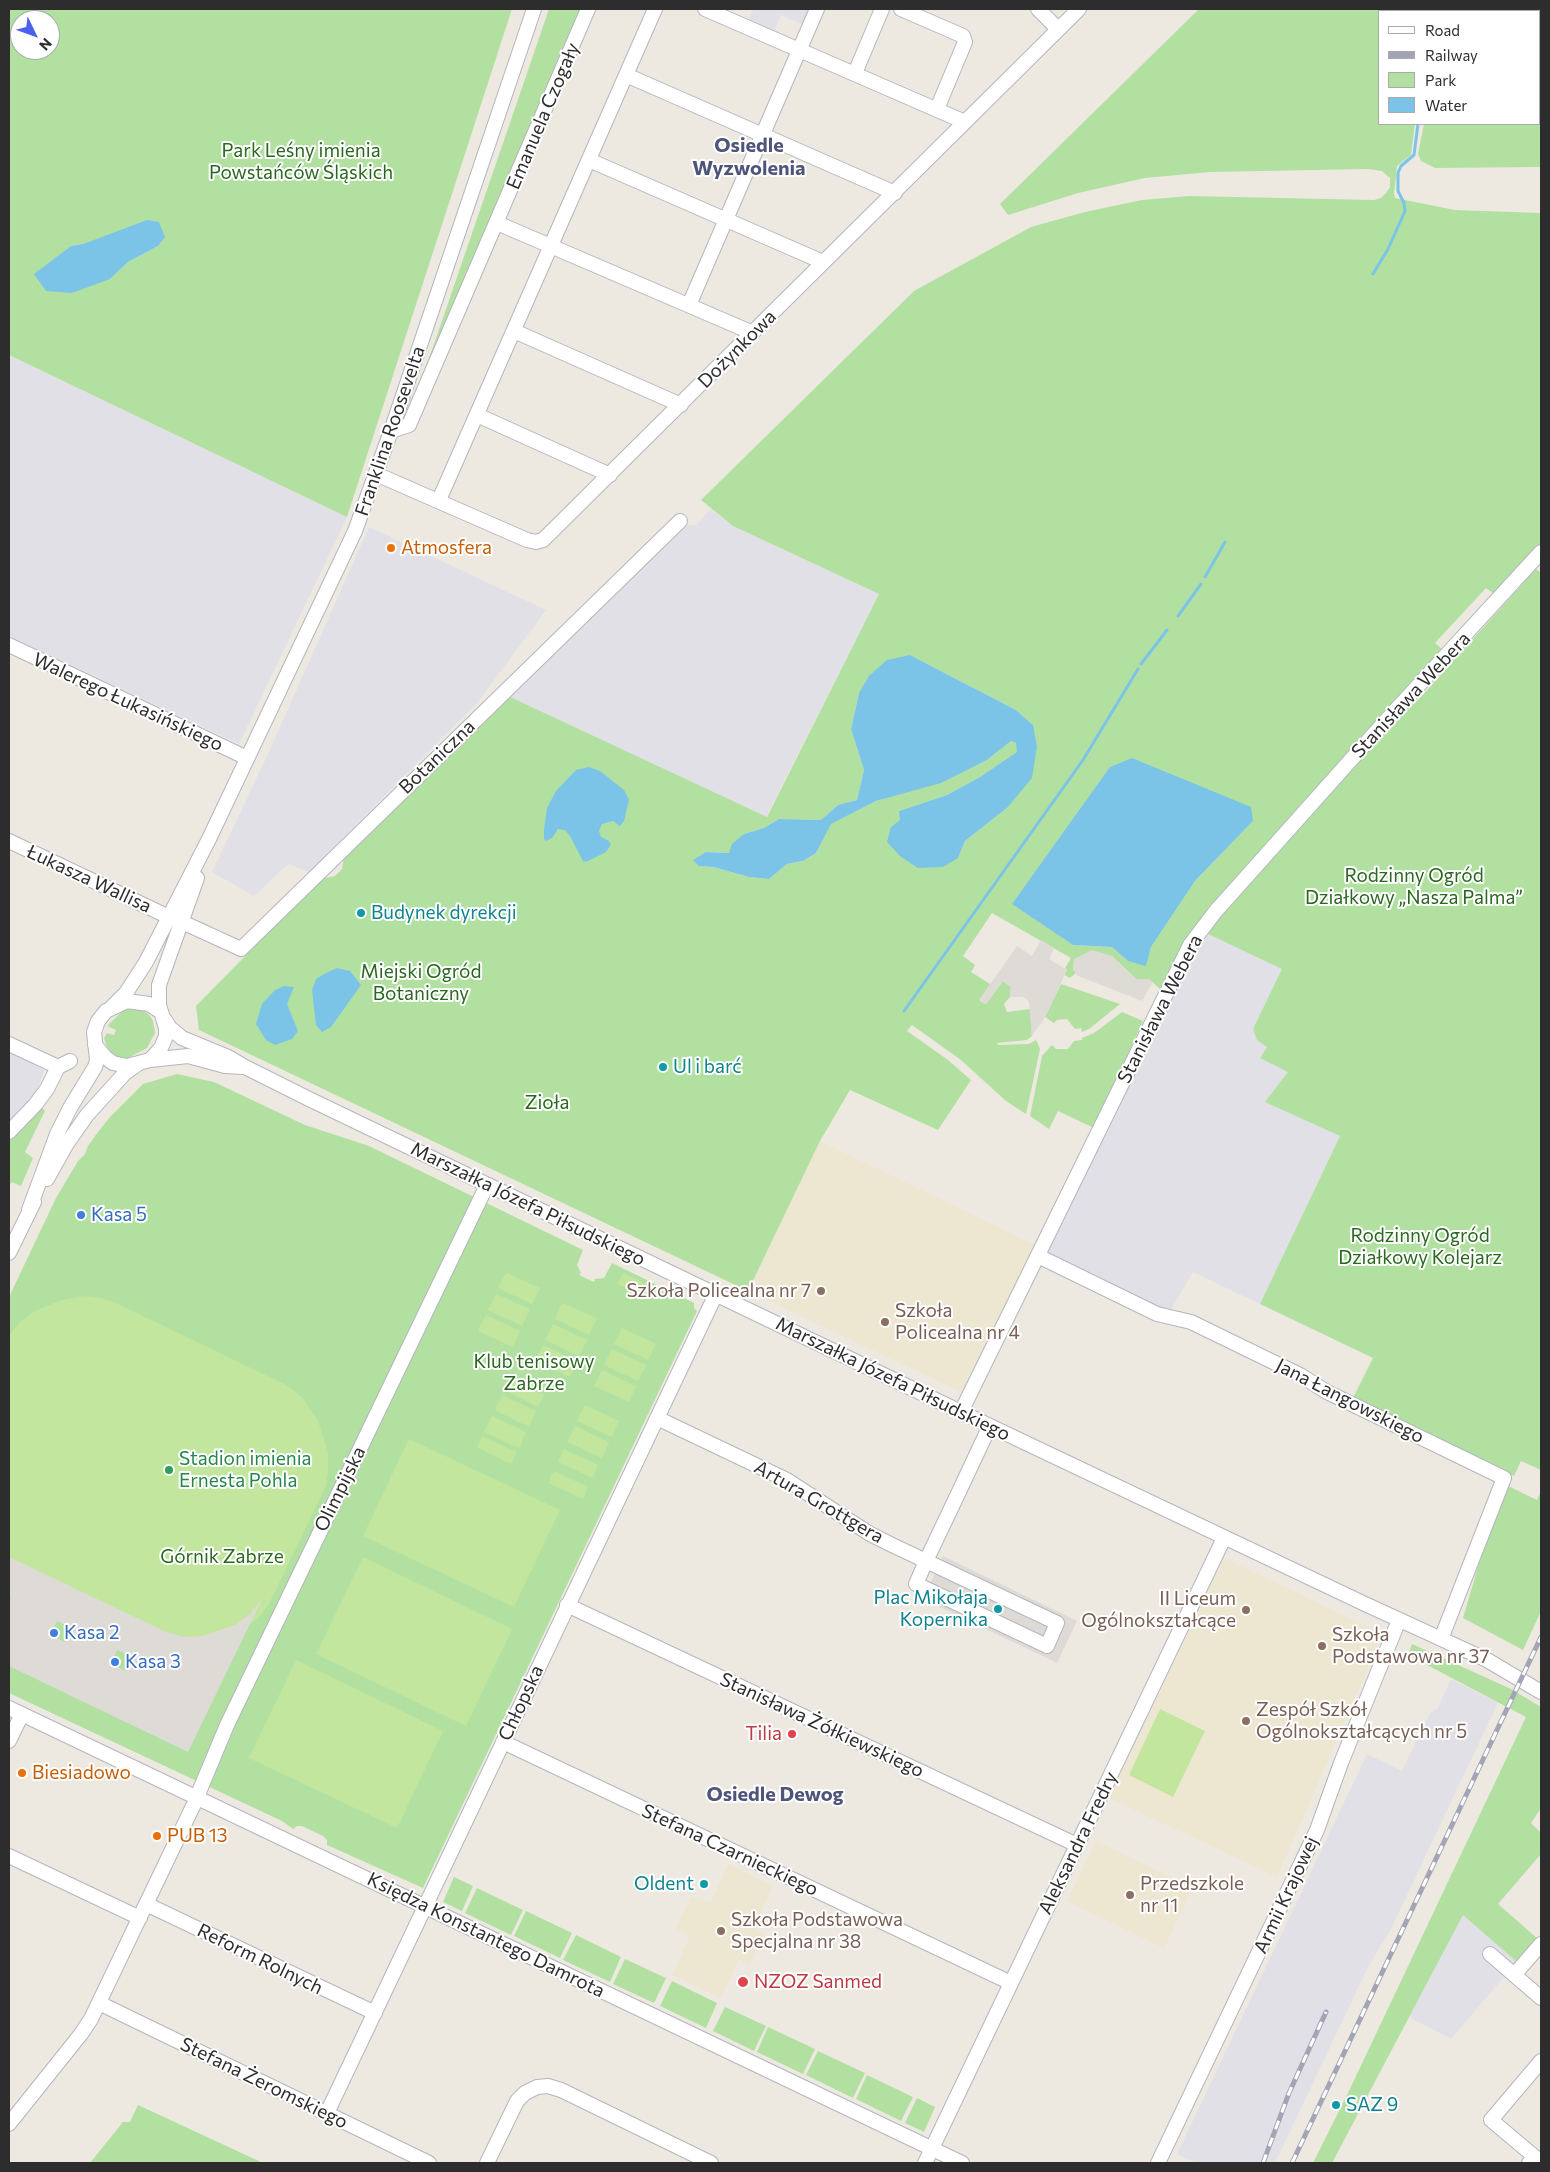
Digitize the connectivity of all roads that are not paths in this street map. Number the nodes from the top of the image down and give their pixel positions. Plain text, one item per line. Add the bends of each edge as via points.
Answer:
1 (534, 9) edge
2 (588, 9) edge
3 (655, 9) edge
4 (705, 9) edge
5 (817, 9) edge
6 (882, 9) edge
7 (901, 9) edge
8 (1038, 9) edge
9 (1079, 9) edge
10 (1058, 29) junction
11 (799, 49) junction
12 (855, 73) junction
13 (626, 75) junction
14 (937, 109) junction
15 (965, 122) junction
16 (762, 135) junction
17 (589, 160) junction
18 (894, 193) junction
19 (725, 220) junction
20 (497, 223) junction
21 (551, 246) junction
22 (823, 262) junction
23 (689, 304) junction
24 (514, 331) junction
25 (753, 334) junction
26 (681, 404) junction
27 (478, 415) junction
28 (391, 431) junction
29 (376, 474) junction
30 (610, 475) junction
31 (439, 500) junction
32 (680, 521) dead end
33 (1541, 552) edge
34 (9, 645) edge
35 (248, 758) junction
36 (9, 841) edge
37 (176, 920) junction
38 (112, 1007) junction
39 (163, 1016) junction
40 (9, 1044) edge
41 (95, 1045) junction
42 (145, 1062) junction
43 (245, 1067) junction
44 (9, 1132) edge
45 (487, 1184) junction
46 (30, 1210) junction
47 (9, 1253) edge
48 (1038, 1256) junction
49 (716, 1294) junction
50 (961, 1412) junction
51 (658, 1418) junction
52 (990, 1426) junction
53 (1224, 1538) junction
54 (926, 1561) junction
55 (567, 1605) junction
56 (1399, 1620) junction
57 (1441, 1639) junction
58 (1541, 1692) edge
59 (9, 1708) edge
60 (22, 1714) junction
61 (9, 1741) edge
62 (503, 1742) junction
63 (197, 1797) junction
64 (1077, 1845) junction
65 (9, 1856) edge
66 (146, 1904) junction
67 (425, 1906) junction
68 (140, 1918) junction
69 (1541, 1944) edge
70 (1490, 1954) dead end
71 (1514, 1975) junction
72 (1011, 1983) junction
73 (1541, 1998) edge
74 (99, 2002) junction
75 (375, 2013) junction
76 (1541, 2060) edge
77 (327, 2113) junction
78 (9, 2124) edge
79 (932, 2148) junction
80 (429, 2163) edge
81 (487, 2163) edge
82 (711, 2163) edge
83 (925, 2163) edge
84 (962, 2163) edge
85 (1158, 2163) edge
86 (1529, 2163) edge

1 - 28 street, Franklina Roosevelta
2 - 20 street, Emanuela Czogały
3 - 13 street
4 - 11 street
5 - 11 street
6 - 12 street
7 - 14 street via 963,36 965,42
8 - 10 street
9 - 10 street, Dożynkowa
10 - 15 street, Dożynkowa
11 - 12 street
11 - 16 street
12 - 14 street
13 - 16 street
13 - 17 street
14 - 15 street
15 - 18 street, Dożynkowa
16 - 18 street
16 - 19 street
17 - 19 street
17 - 21 street
18 - 22 street, Dożynkowa
19 - 22 street
19 - 23 street
20 - 21 street
20 - 28 street, Emanuela Czogały via 409,425
21 - 23 street
21 - 24 street
22 - 25 street, Dożynkowa
23 - 25 street
24 - 26 street
24 - 27 street
25 - 26 street, Dożynkowa
26 - 30 street, Dożynkowa
27 - 30 street
27 - 31 street
28 - 29 street, Franklina Roosevelta
29 - 31 street, Dożynkowa
29 - 35 street, Franklina Roosevelta via 347,548
30 - 31 street, Dożynkowa via 550,536 536,542
32 - 37 street, Botaniczna via 241,950
33 - 48 street, Stanisława Webera via 1205,924 1168,988
34 - 35 street, Walerego Łukasińskiego
35 - 37 street, Franklina Roosevelta via 209,839
36 - 37 street, Łukasza Wallisa
37 - 38 street, Franklina Roosevelta via 126,993
37 - 39 street, Franklina Roosevelta via 159,985 158,998
38 - 39 street via 134,1000 149,1004
38 - 41 street via 98,1021 94,1032
39 - 42 street via 164,1043
39 - 43 street, Marszałka Józefa Piłsudskiego via 176,1034
40 - 44 street via 64,1064 35,1105
41 - 42 street via 113,1063 128,1066
41 - 46 street via 95,1067 57,1134
42 - 43 street, Marszałka Józefa Piłsudskiego via 188,1056 225,1066
42 - 46 street via 121,1076 77,1127
43 - 45 street, Marszałka Józefa Piłsudskiego
45 - 49 street, Marszałka Józefa Piłsudskiego
45 - 63 street, Olimpijska via 227,1725
46 - 47 street
48 - 50 street, Stanisława Webera
48 - 57 street, Jana Łangowskiego via 1157,1314 1191,1322 1504,1478
49 - 50 street, Marszałka Józefa Piłsudskiego
49 - 51 street, Chłopska
50 - 52 street, Marszałka Józefa Piłsudskiego
51 - 54 street, Artura Grottgera via 772,1472 870,1534
51 - 55 street, Chłopska
52 - 53 street, Marszałka Józefa Piłsudskiego
52 - 54 street
53 - 56 street, Marszałka Józefa Piłsudskiego
53 - 64 street, Aleksandra Fredry
54 - 54 street via 1058,1623 1046,1646 916,1584
55 - 62 street, Chłopska
55 - 64 street, Stanisława Żółkiewskiego
56 - 57 street, Marszałka Józefa Piłsudskiego
56 - 85 street, Armii Krajowej via 1317,1830
57 - 58 street, Marszałka Józefa Piłsudskiego via 1487,1660
59 - 60 street, Księdza Konstantego Damrota
60 - 61 street
60 - 63 street, Księdza Konstantego Damrota
62 - 67 street, Chłopska
62 - 72 street, Stefana Czarnieckiego
63 - 66 street, Olimpijska
63 - 67 street, Księdza Konstantego Damrota
64 - 72 street, Aleksandra Fredry
65 - 68 street
66 - 68 street, Olimpijska
66 - 75 street, Reform Rolnych
67 - 75 street, Chłopska
67 - 79 street, Księdza Konstantego Damrota
68 - 74 street, Olimpijska
69 - 71 street
70 - 71 street
71 - 73 street
72 - 79 street, Aleksandra Fredry
74 - 77 street, Stefana Żeromskiego
74 - 78 street, Olimpijska via 81,2034
75 - 77 street, Chłopska
76 - 86 street via 1491,2120 1535,2157
77 - 80 street, Stefana Żeromskiego
79 - 83 street, Aleksandra Fredry
79 - 84 street, Księdza Konstantego Damrota
81 - 82 street via 517,2101 525,2092 548,2086

